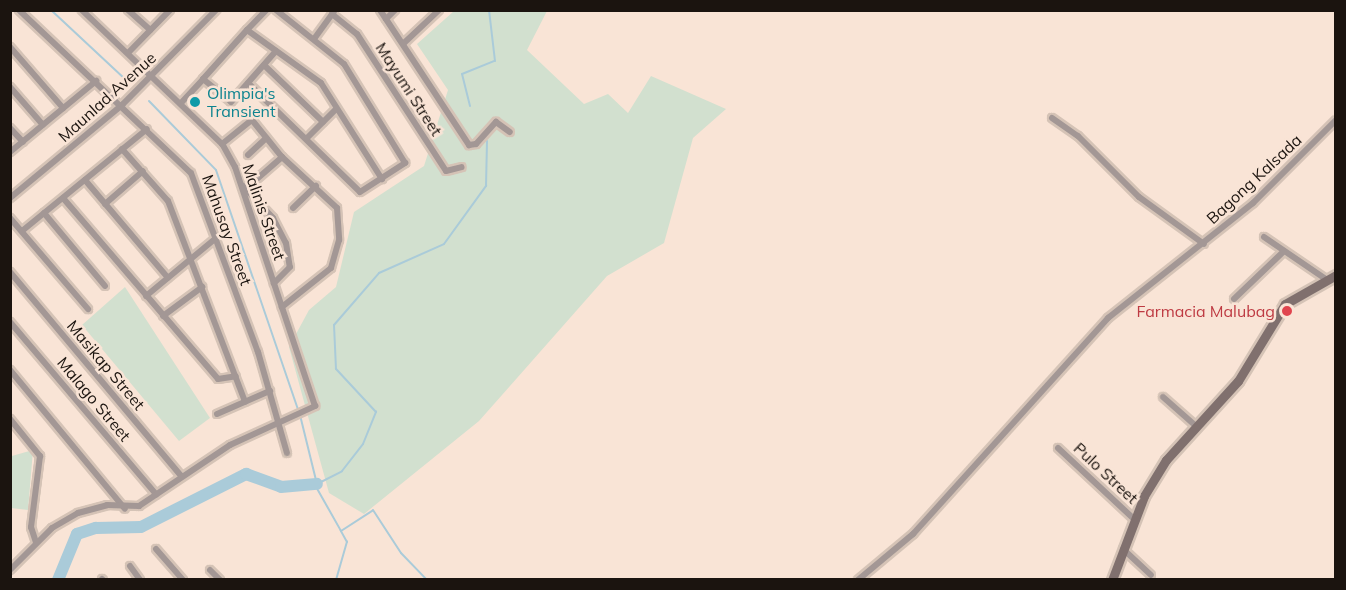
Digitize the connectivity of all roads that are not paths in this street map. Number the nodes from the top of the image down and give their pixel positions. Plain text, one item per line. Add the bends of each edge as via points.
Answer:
1 (19, 10) edge
2 (82, 10) edge
3 (128, 10) edge
4 (216, 10) edge
5 (266, 10) edge
6 (276, 10) edge
7 (380, 10) edge
8 (395, 10) edge
9 (439, 10) edge
10 (169, 11) edge
11 (333, 12) edge
12 (386, 19) junction
13 (150, 30) junction
14 (247, 30) junction
15 (314, 39) junction
16 (404, 43) junction
17 (10, 47) edge
18 (276, 51) junction
19 (128, 53) junction
20 (264, 65) junction
21 (153, 76) junction
22 (203, 79) junction
23 (96, 81) junction
24 (248, 83) junction
25 (10, 87) edge
26 (181, 103) junction
27 (123, 105) junction
28 (63, 108) junction
29 (336, 109) junction
30 (1052, 118) dead end
31 (1335, 120) edge
32 (323, 122) junction
33 (44, 125) junction
34 (10, 128) edge
35 (147, 129) junction
36 (510, 132) dead end
37 (266, 138) junction
38 (307, 138) junction
39 (23, 142) junction
40 (222, 144) junction
41 (122, 150) junction
42 (10, 152) edge
43 (248, 155) dead end
44 (282, 157) junction
45 (462, 167) dead end
46 (143, 171) junction
47 (258, 178) dead end
48 (382, 179) junction
49 (85, 180) junction
50 (241, 184) junction
51 (316, 186) junction
52 (10, 198) edge
53 (63, 198) junction
54 (105, 204) junction
55 (293, 208) dead end
56 (44, 213) junction
57 (10, 218) edge
58 (22, 231) junction
59 (1264, 237) dead end
60 (215, 239) junction
61 (1204, 244) junction
62 (1284, 251) junction
63 (191, 259) junction
64 (10, 272) edge
65 (168, 278) junction
66 (1331, 278) edge
67 (274, 283) junction
68 (105, 286) dead end
69 (202, 287) junction
70 (146, 296) junction
71 (1234, 299) dead end
72 (282, 307) junction
73 (88, 309) dead end
74 (163, 316) junction
75 (10, 322) edge
76 (10, 370) edge
77 (236, 376) junction
78 (270, 391) junction
79 (1162, 397) dead end
80 (244, 402) junction
81 (217, 414) dead end
82 (10, 419) edge
83 (278, 423) junction
84 (1197, 427) junction
85 (1058, 448) dead end
86 (287, 453) dead end
87 (181, 476) junction
88 (156, 494) junction
89 (126, 509) junction
90 (1134, 519) junction
91 (36, 542) junction
92 (156, 549) dead end
93 (1123, 549) junction
94 (130, 566) dead end
95 (10, 570) edge
96 (210, 570) dead end
97 (1151, 575) dead end
98 (140, 579) edge
99 (183, 579) edge
100 (220, 579) edge
101 (858, 579) edge
102 (1112, 579) edge

1 - 23 street, Mahusay Street
2 - 19 street, Malinis Street
3 - 13 street
4 - 21 street, Maunlad Avenue
5 - 14 street
6 - 15 street
7 - 12 street
8 - 12 street
9 - 16 street
10 - 13 street
11 - 15 street
11 - 45 street, Mayumi Street via 357,34 446,171
12 - 16 street
13 - 19 street
14 - 18 street
14 - 22 street
15 - 48 street via 344,64 405,159
16 - 36 street via 469,145 476,144 496,122
17 - 28 street
18 - 20 street
18 - 29 street via 321,83
19 - 21 street, Malinis Street
20 - 24 street
20 - 32 street
21 - 26 street, Malinis Street
21 - 27 street, Maunlad Avenue
22 - 24 street via 228,102
22 - 26 street
23 - 27 street, Mahusay Street
23 - 28 street
24 - 38 street
25 - 33 street
26 - 40 street, Malinis Street
27 - 35 street, Mahusay Street
27 - 52 street, Maunlad Avenue
28 - 33 street
29 - 32 street
29 - 48 street
30 - 61 street via 1078,136 1139,197
31 - 61 street, Bagong Kalsada
32 - 38 street
33 - 39 street
34 - 39 street
35 - 41 street
35 - 60 street, Mahusay Street via 191,173
37 - 40 street via 249,120
37 - 43 street
37 - 44 street
38 - 48 street via 360,192
39 - 42 street
40 - 50 street, Malinis Street
41 - 46 street
41 - 49 street
44 - 47 street
44 - 51 street
46 - 54 street
46 - 63 street via 168,201
49 - 53 street
49 - 54 street
50 - 67 street, Malinis Street
50 - 67 street via 273,218 287,246 290,267
51 - 55 street
51 - 72 street via 337,208 339,240 334,262
53 - 56 street
53 - 70 street
54 - 65 street
56 - 58 street
56 - 68 street
57 - 58 street
58 - 73 street
59 - 62 street
60 - 63 street
60 - 78 street, Mahusay Street
61 - 101 street, Bagong Kalsada via 1108,318 913,534
62 - 66 street
62 - 71 street
63 - 65 street
63 - 69 street
64 - 87 street, Masikap Street
65 - 70 street
66 - 84 main road via 1286,304 1248,368
67 - 72 street, Malinis Street
69 - 74 street
69 - 77 street
70 - 74 street
72 - 83 street, Malinis Street via 315,406
74 - 77 street via 219,380
75 - 88 street, Malago Street
76 - 89 street
77 - 80 street
78 - 80 street
78 - 83 street, Mahusay Street
79 - 84 street
80 - 81 street
82 - 91 street via 40,456 31,526
83 - 86 street, Mahusay Street
83 - 87 street
84 - 90 main road via 1156,475
85 - 90 street, Pulo Street
87 - 88 street
88 - 89 street
89 - 91 street via 107,505 78,513
90 - 93 main road
91 - 95 street
92 - 99 street
93 - 97 street
93 - 102 main road
94 - 98 street
96 - 100 street

